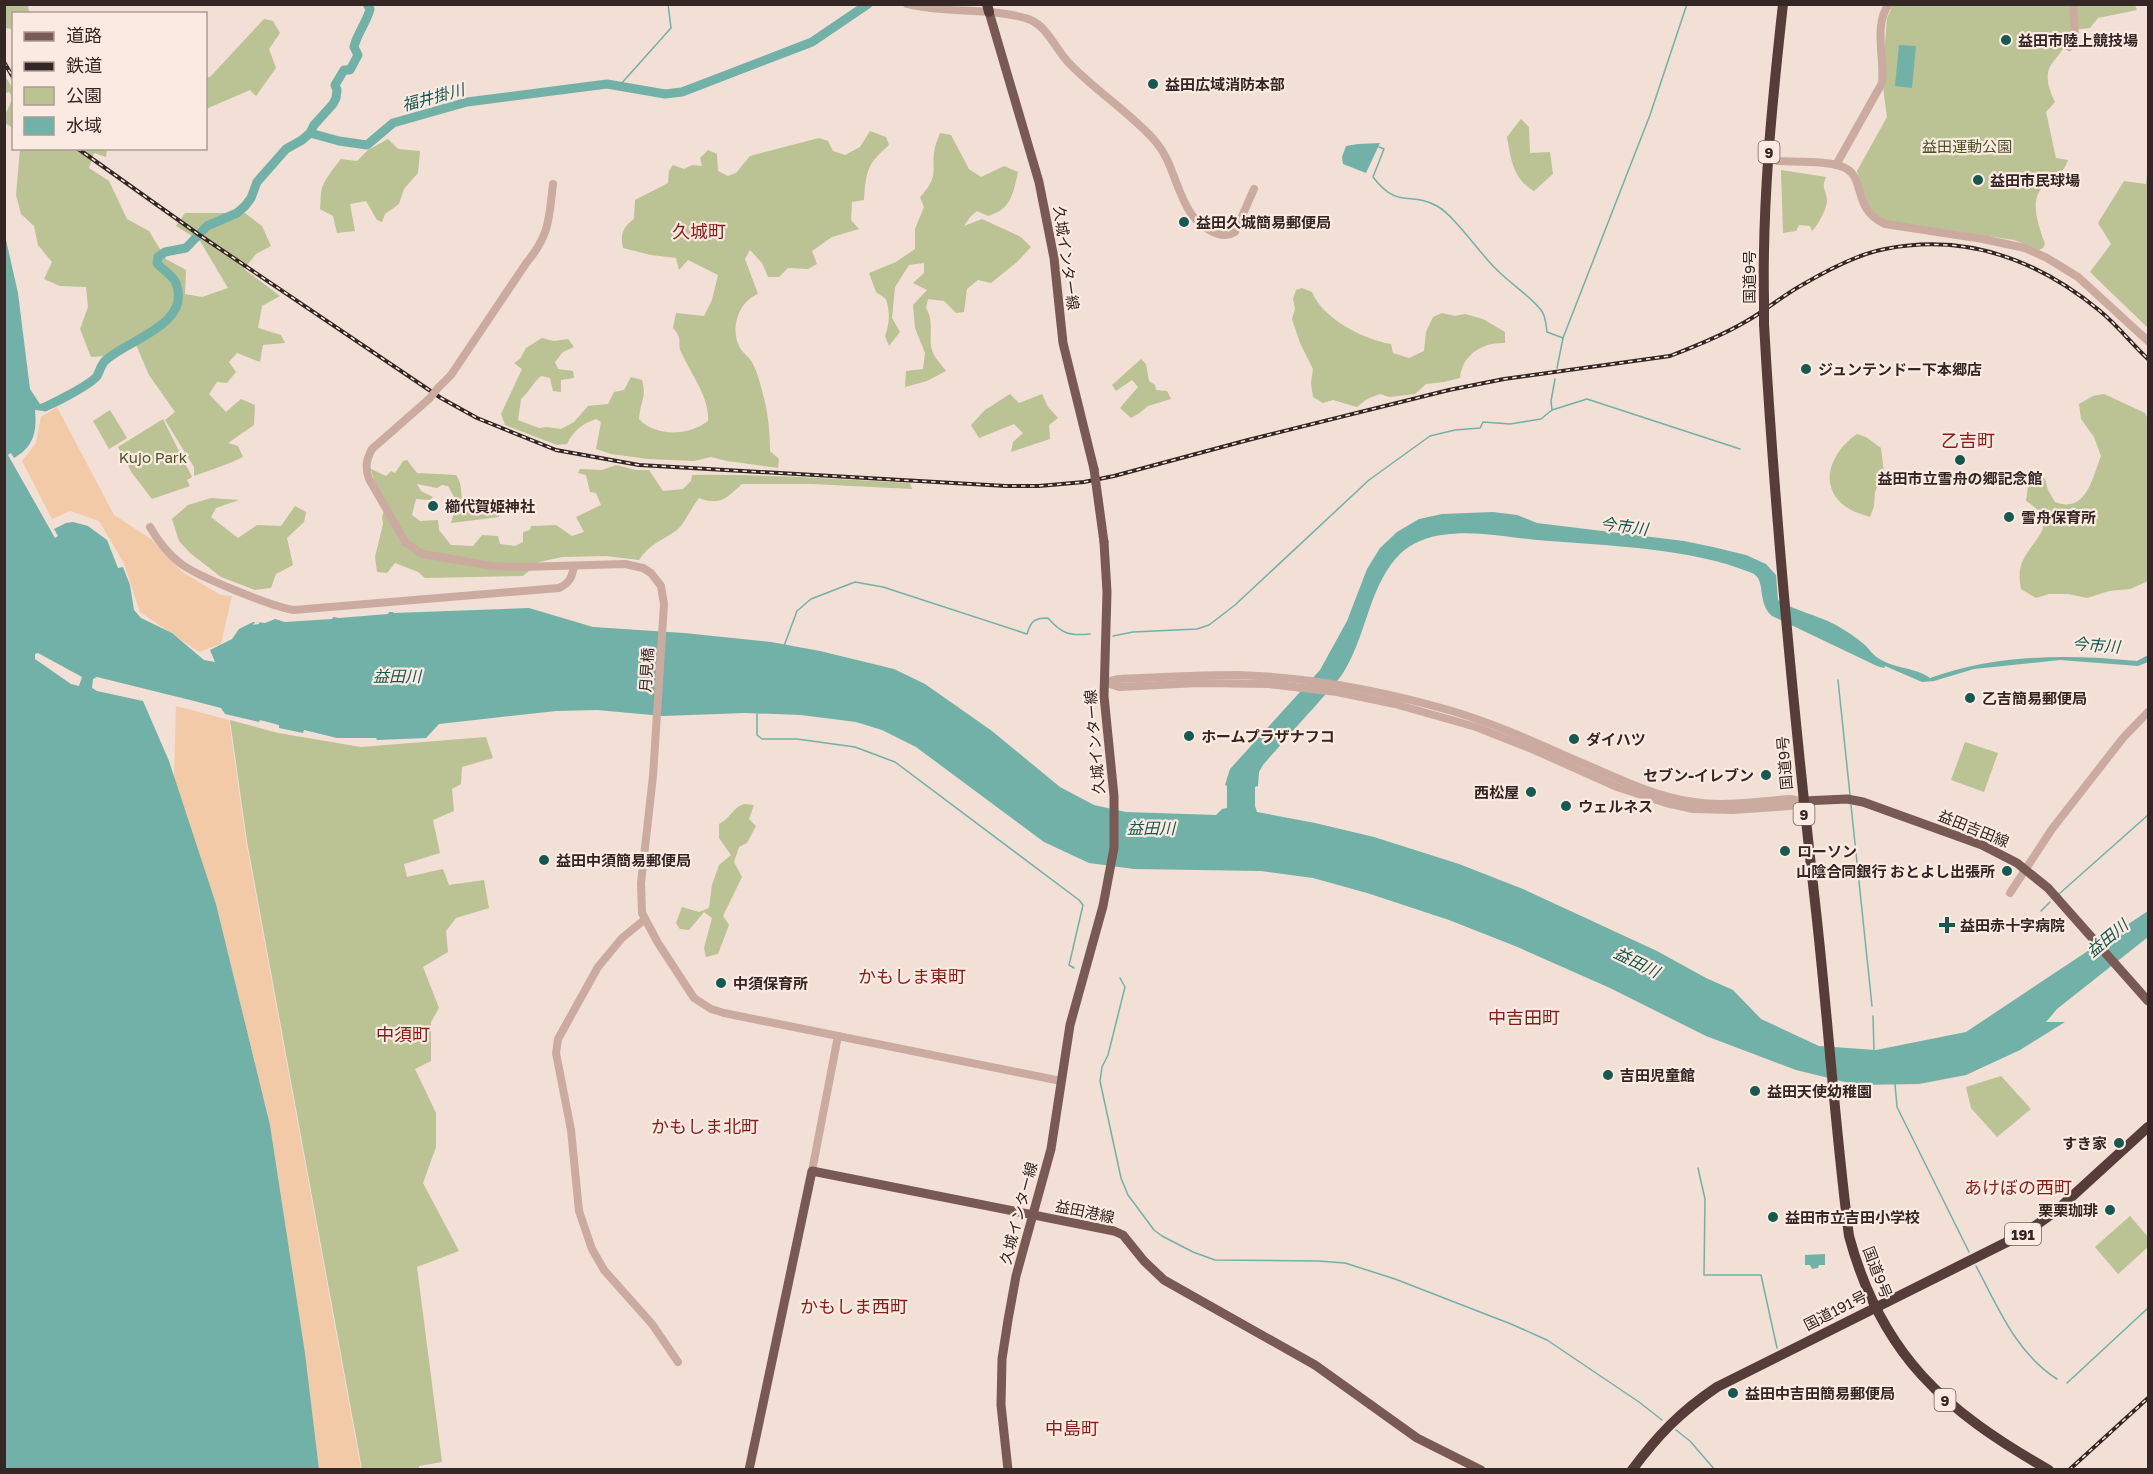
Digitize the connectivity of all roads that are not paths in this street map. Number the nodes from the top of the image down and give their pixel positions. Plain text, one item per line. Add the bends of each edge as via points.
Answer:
1 (907, 4) edge
2 (1783, 4) edge
3 (1889, 4) edge
4 (2073, 4) edge
5 (988, 8) edge
6 (2070, 47) dead end
7 (1769, 157) junction
8 (1836, 165) junction
9 (553, 184) dead end
10 (1254, 189) dead end
11 (2148, 340) edge
12 (150, 527) dead end
13 (574, 566) junction
14 (1104, 682) junction
15 (2148, 712) edge
16 (1803, 801) junction
17 (2026, 870) junction
18 (2010, 893) dead end
19 (644, 920) junction
20 (2148, 1001) edge
21 (838, 1036) junction
22 (1061, 1081) junction
23 (2148, 1127) edge
24 (812, 1171) junction
25 (1034, 1215) junction
26 (1875, 1307) junction
27 (678, 1362) dead end
28 (2045, 1468) edge
29 (749, 1470) edge
30 (1008, 1470) edge
31 (1481, 1470) edge
32 (1632, 1470) edge

1 - 5 street via 938,10
2 - 7 highway, 国道9号 / 9
3 - 8 street via 1883,12 1881,27 1882,83
4 - 6 street via 2075,35
5 - 10 street via 1027,18 1041,27 1068,62 1154,140 1193,217 1210,230 1225,236 1235,232
5 - 14 main road, 久城インター線, bridge via 1039,182 1054,258 1064,343 1094,469 1107,592
7 - 8 street
7 - 16 highway, 国道9号 / 9, bridge via 1764,324
8 - 11 street via 1848,169 1866,209 1877,221 2025,248 2078,277
9 - 13 street, 月見橋, bridge via 546,234 537,250 451,375 372,449 365,469 406,543 423,554 492,566
12 - 13 street via 180,564 275,606 294,610 559,588 566,585
13 - 19 street, 月見橋 via 625,564 643,568 661,586 663,620 641,883
14 - 16 street via 1239,675 1392,695 1491,724 1617,778 1693,802
14 - 22 main road, 久城インター線 via 1114,796 1114,848 1070,1025
15 - 17 street via 2123,738
16 - 17 main road, 益田吉田線 via 1863,802 1982,845
16 - 26 highway, 国道9号 / 9 via 1849,1236
17 - 18 street
17 - 20 main road, 益田吉田線 via 2048,888
19 - 21 street via 694,998 711,1009
19 - 27 street via 622,938 598,967 558,1039 556,1053 571,1130 579,1211 592,1249 604,1270 652,1324
21 - 22 street
21 - 24 street
22 - 25 main road, 久城インター線 via 1051,1149
23 - 26 highway, 国道191号 / 191 via 2025,1233
24 - 25 main road, 益田港線
24 - 29 main road
25 - 30 main road, 久城インター線 via 1016,1276 1002,1359 1001,1405
25 - 31 main road, 益田港線 via 1123,1235 1164,1280 1315,1365 1417,1438
26 - 28 highway, 国道9号 / 9 via 1900,1351 1948,1403
26 - 32 highway, 国道191号 / 191 via 1717,1387 1676,1418

